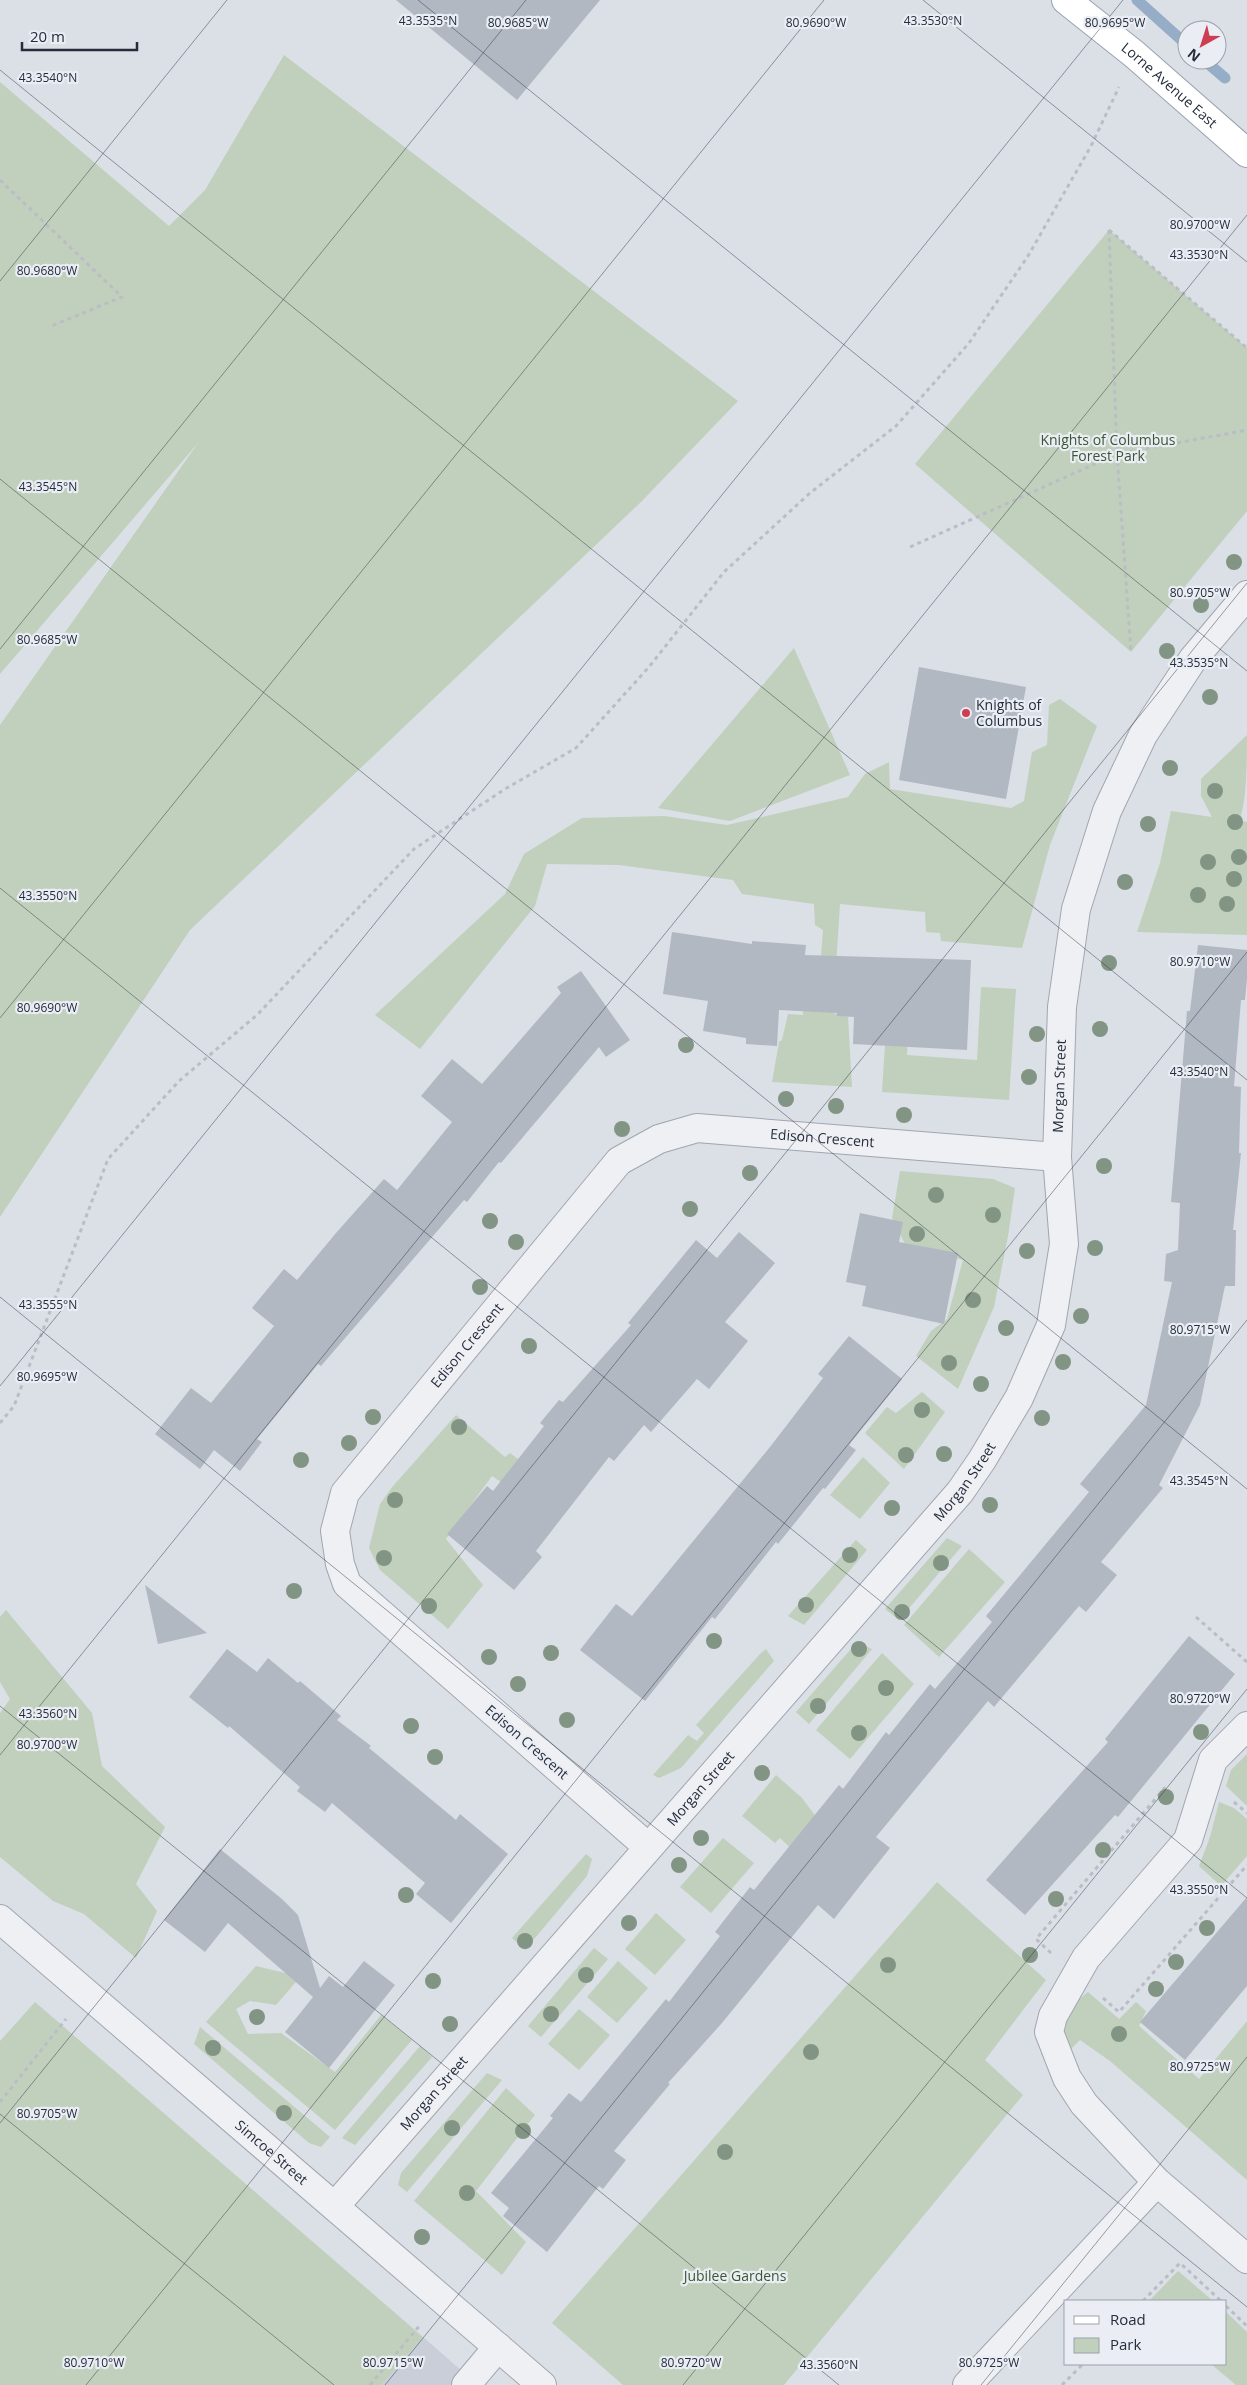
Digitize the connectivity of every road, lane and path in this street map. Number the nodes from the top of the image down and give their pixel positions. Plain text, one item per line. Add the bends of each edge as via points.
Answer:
1 (1066, 0) edge
2 (1134, 54) junction
3 (1247, 153) edge
4 (0, 180) edge
5 (49, 327) dead end
6 (1247, 348) edge
7 (1247, 430) edge
8 (1117, 454) junction
9 (910, 547) dead end
10 (1247, 595) edge
11 (1131, 652) dead end
12 (1058, 1157) junction
13 (0, 1423) edge
14 (1196, 1618) dead end
15 (1247, 1662) edge
16 (1247, 1726) edge
17 (648, 1847) junction
18 (0, 1919) edge
19 (86, 1993) junction
20 (0, 2102) edge
21 (1157, 2182) junction
22 (336, 2206) junction
23 (1247, 2259) edge
24 (442, 2298) junction
25 (1143, 2300) edge
26 (1220, 2300) edge
27 (1227, 2307) edge
28 (1247, 2326) edge
29 (498, 2347) junction
30 (1081, 2365) edge
31 (370, 2385) edge
32 (466, 2385) edge
33 (542, 2385) edge
34 (967, 2385) edge
35 (1062, 2385) edge

1 - 2 main road, Lorne Avenue East
2 - 3 main road, Lorne Avenue East
2 - 13 path via 1091,146 1028,256 969,342 896,426 810,493 724,572 649,667 576,748 505,789 414,849 257,1015 180,1081 108,1159 14,1406
4 - 5 path via 122,297
6 - 8 path via 1109,230
7 - 8 path
8 - 9 path
8 - 11 path
10 - 12 street, Morgan Street via 1193,659 1143,735 1107,811 1076,909 1062,1007
12 - 17 street, Morgan Street via 1064,1244 1051,1325 1020,1398 960,1492
12 - 17 street, Edison Crescent via 697,1128 659,1139 619,1161 345,1493 335,1531 347,1584
14 - 15 path
16 - 21 street via 1213,1760 1188,1840 1086,1958 1053,2016 1049,2032 1067,2078 1084,2104
17 - 22 street, Morgan Street
18 - 19 street, Simcoe Street
19 - 20 path
19 - 22 street, Simcoe Street
21 - 23 street
21 - 34 street
22 - 24 street, Simcoe Street
24 - 29 street, Simcoe Street
24 - 31 path
25 - 26 path via 1180,2263
27 - 28 path
29 - 32 street
29 - 33 street, Simcoe Street
30 - 35 path

